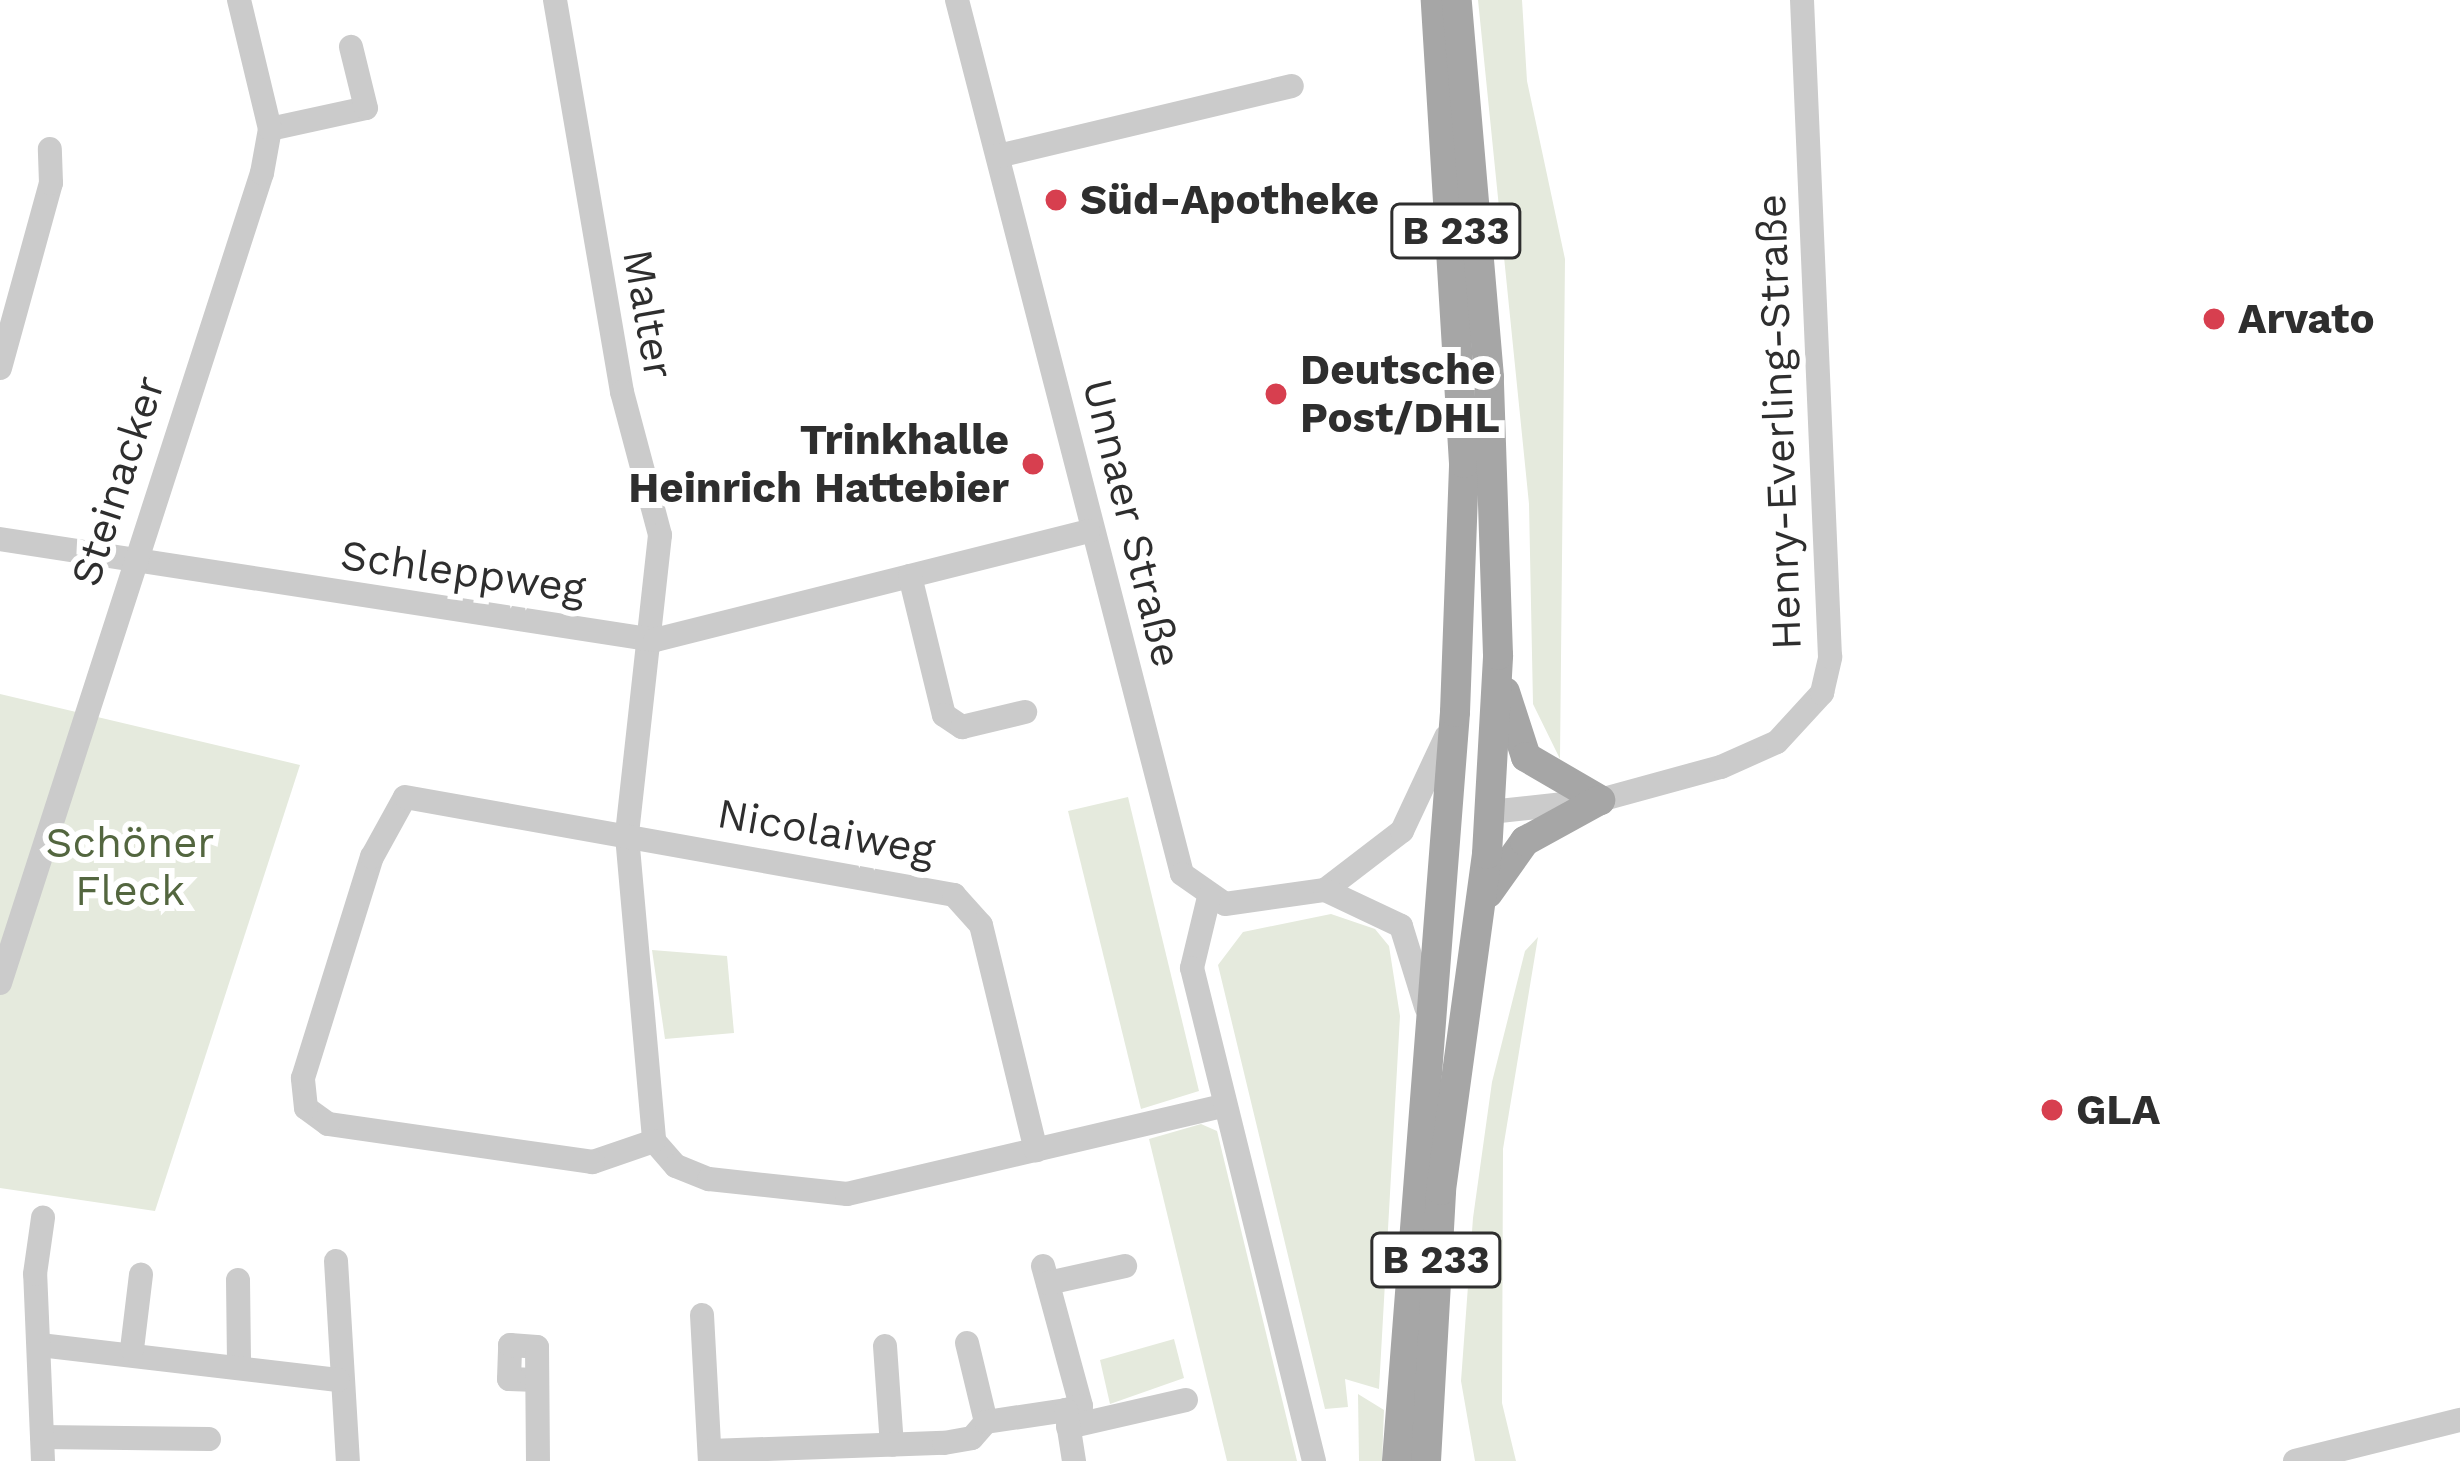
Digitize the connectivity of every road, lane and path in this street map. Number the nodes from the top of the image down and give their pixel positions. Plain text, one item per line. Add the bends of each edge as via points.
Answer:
1 (239, 0) edge
2 (555, 0) edge
3 (957, 0) edge
4 (1436, 0) edge
5 (1457, 0) edge
6 (1802, 0) edge
7 (351, 47) dead end
8 (1292, 86) dead end
9 (270, 129) junction
10 (50, 149) dead end
11 (998, 156) junction
12 (0, 368) edge
13 (1089, 531) junction
14 (0, 539) edge
15 (132, 563) junction
16 (910, 576) junction
17 (655, 640) junction
18 (1498, 656) junction
19 (1025, 712) dead end
20 (1456, 712) junction
21 (1600, 800) junction
22 (1448, 808) junction
23 (1490, 812) junction
24 (627, 836) junction
25 (1325, 890) junction
26 (1209, 897) junction
27 (1481, 903) junction
28 (0, 983) edge
29 (1431, 1030) junction
30 (1222, 1106) junction
31 (654, 1141) junction
32 (1036, 1150) junction
33 (44, 1218) dead end
34 (337, 1261) dead end
35 (1125, 1266) dead end
36 (142, 1275) dead end
37 (238, 1280) dead end
38 (702, 1315) dead end
39 (967, 1343) dead end
40 (40, 1345) junction
41 (885, 1346) dead end
42 (132, 1349) junction
43 (239, 1363) junction
44 (537, 1380) dead end
45 (338, 1381) junction
46 (1186, 1400) dead end
47 (1067, 1418) junction
48 (2460, 1420) edge
49 (209, 1439) dead end
50 (977, 1440) edge
51 (892, 1445) junction
52 (43, 1449) edge
53 (710, 1456) edge
54 (348, 1461) edge
55 (538, 1461) edge
56 (1073, 1461) edge
57 (1314, 1461) edge
58 (1397, 1461) edge
59 (1426, 1461) edge
60 (2295, 1461) edge

1 - 9 street
2 - 17 street, Malter via 622,392 661,535
3 - 11 street, Unnaer Straße
4 - 20 main road, B 233 via 1464,371
5 - 18 main road, B 233 via 1490,377
6 - 21 street, Henry-Everling-Straße via 1829,625 1822,693 1777,742
7 - 9 street via 366,108
8 - 11 street
9 - 15 street, Steinacker
10 - 12 street via 51,183
11 - 13 street, Unnaer Straße
13 - 16 street, Schleppweg
13 - 26 street, Unnaer Straße via 1170,848
14 - 15 street, Schleppweg
15 - 17 street, Schleppweg
15 - 28 street, Steinacker
16 - 17 street, Schleppweg
16 - 19 street via 944,715 962,727
17 - 24 street
18 - 21 main road via 1526,757
18 - 23 main road, B 233
20 - 22 main road, B 233
20 - 25 street via 1402,832
21 - 23 street, Henry-Everling-Straße
21 - 27 main road via 1525,841
22 - 23 main road
22 - 29 main road, B 233
23 - 27 main road, B 233
24 - 31 street
24 - 31 street via 405,797 372,857 303,1078 306,1108 328,1124 592,1162
24 - 32 street, Nicolaiweg via 966,902 982,926
25 - 26 street via 1246,905
25 - 29 street via 1401,926
26 - 30 street via 1192,968
27 - 59 main road, B 233 via 1441,1190
29 - 58 main road, B 233
30 - 32 street
30 - 57 street
31 - 32 street via 691,1173 824,1194
33 - 40 street
34 - 45 street
35 - 47 street via 1045,1274 1081,1406
36 - 42 street
37 - 43 street
38 - 53 street
39 - 50 street
40 - 42 street
40 - 52 street
41 - 51 street
42 - 43 street
43 - 45 street
44 - 55 street
45 - 54 street
46 - 47 street
47 - 50 street
47 - 56 street
48 - 60 street
49 - 52 street
50 - 51 street
51 - 53 street

